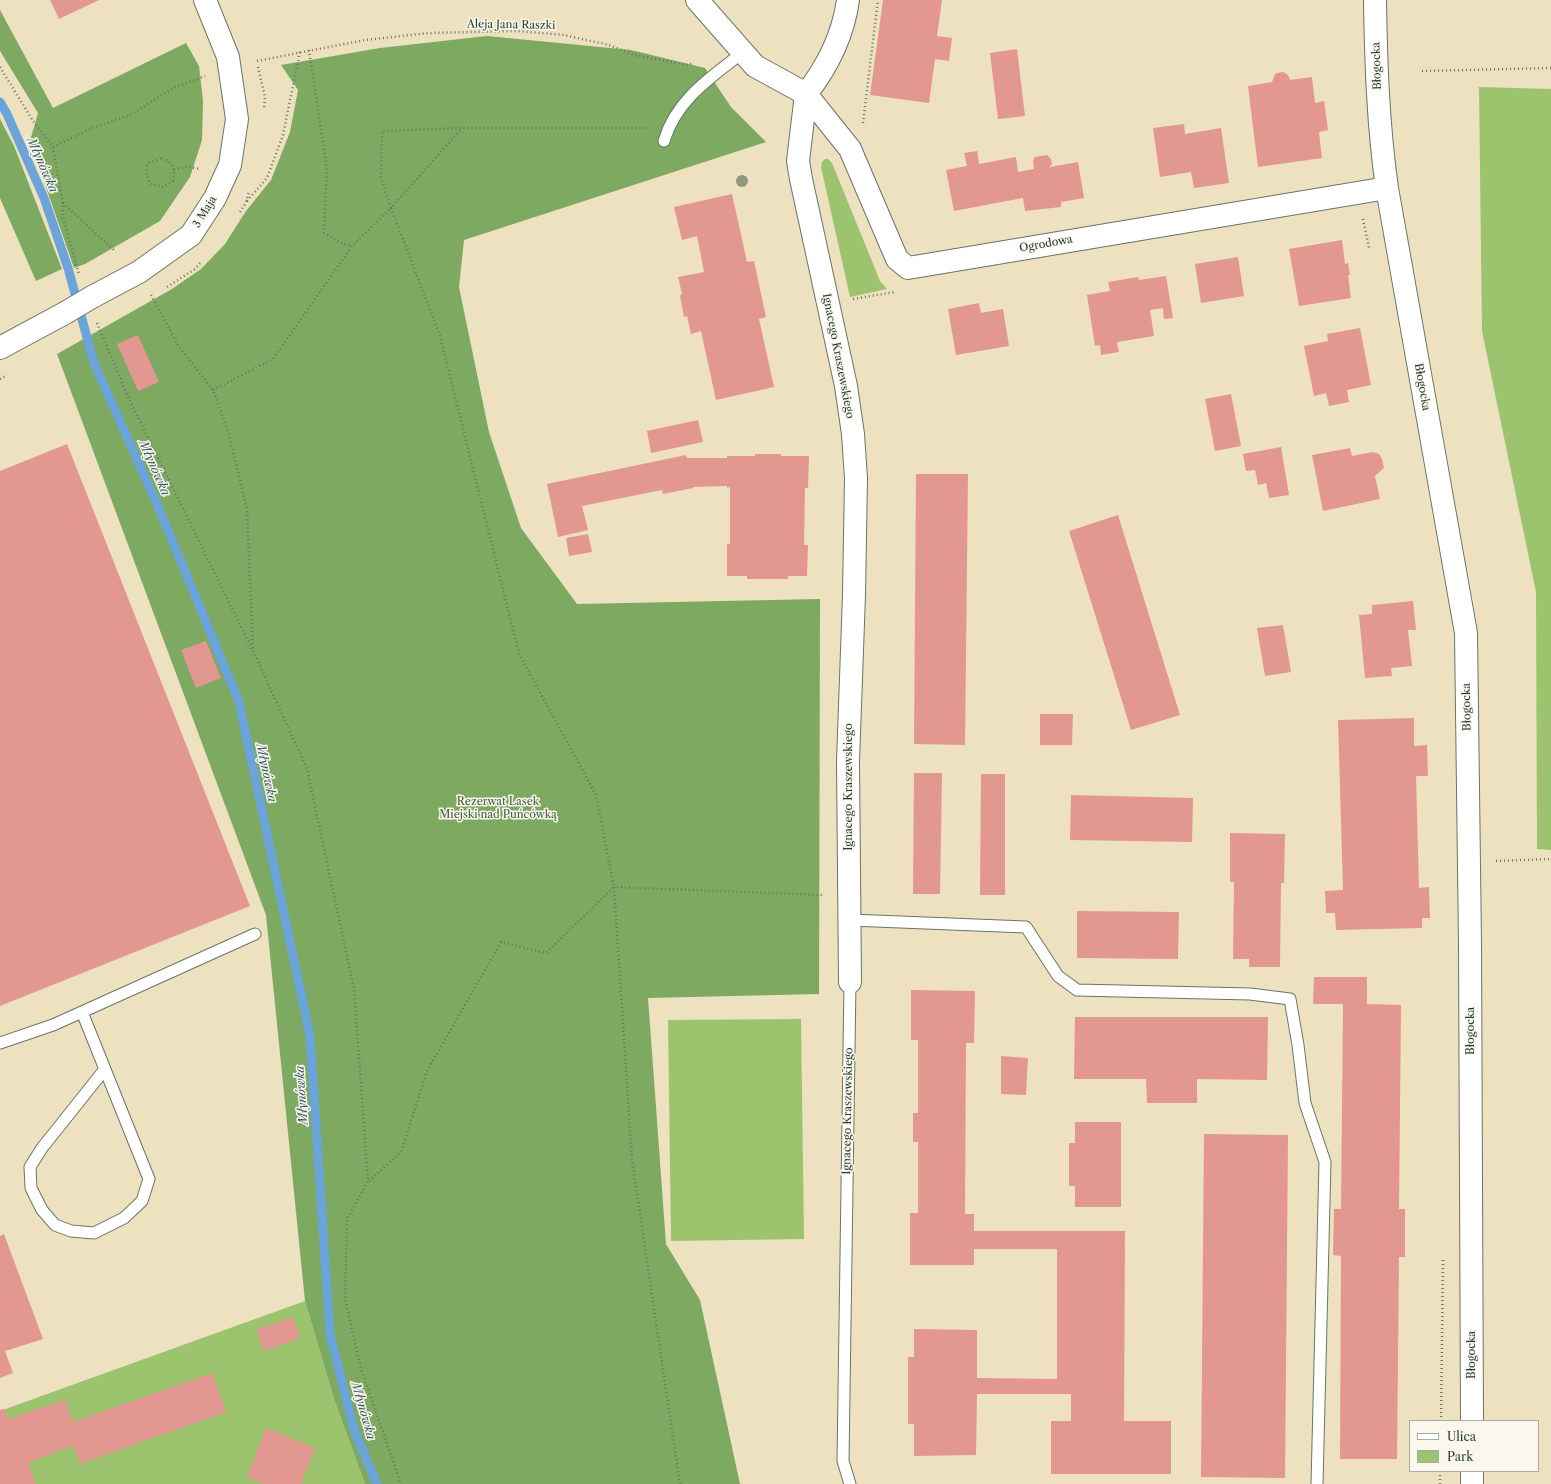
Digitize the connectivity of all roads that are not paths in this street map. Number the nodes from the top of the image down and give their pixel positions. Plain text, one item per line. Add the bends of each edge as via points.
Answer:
1 (205, 0) edge
2 (697, 0) edge
3 (848, 0) edge
4 (1375, 0) edge
5 (742, 52) junction
6 (806, 94) junction
7 (664, 141) dead end
8 (1387, 188) junction
9 (0, 348) edge
10 (850, 920) junction
11 (255, 934) dead end
12 (850, 982) joint
13 (82, 1012) junction
14 (0, 1043) edge
15 (105, 1069) junction
16 (1472, 1420) edge
17 (1472, 1472) edge
18 (850, 1484) edge
19 (1317, 1484) edge
20 (1472, 1484) edge

1 - 9 street, 3 Maja, bridge via 228,57 237,119 230,165 214,198 191,234 93,307 65,313
2 - 5 street
3 - 6 street via 833,52 821,75
4 - 8 street, Błogocka via 1380,136
5 - 6 street via 755,66
5 - 7 lane via 680,107
6 - 8 street, Ogrodowa via 850,149 897,259 908,268
6 - 10 street, Ignacego Kraszewskiego via 798,162 854,434 854,595 848,761
8 - 16 street, Błogocka via 1466,634
10 - 12 street, Ignacego Kraszewskiego
10 - 19 lane via 1026,927 1058,976 1077,990 1250,994 1290,999 1305,1103 1325,1162
11 - 13 lane
12 - 18 lane, Ignacego Kraszewskiego via 843,1462
13 - 14 lane
13 - 15 lane
15 - 15 lane via 149,1180 142,1202 124,1218 94,1233 71,1231 55,1225 42,1210 31,1188 30,1167 42,1148
17 - 20 street

